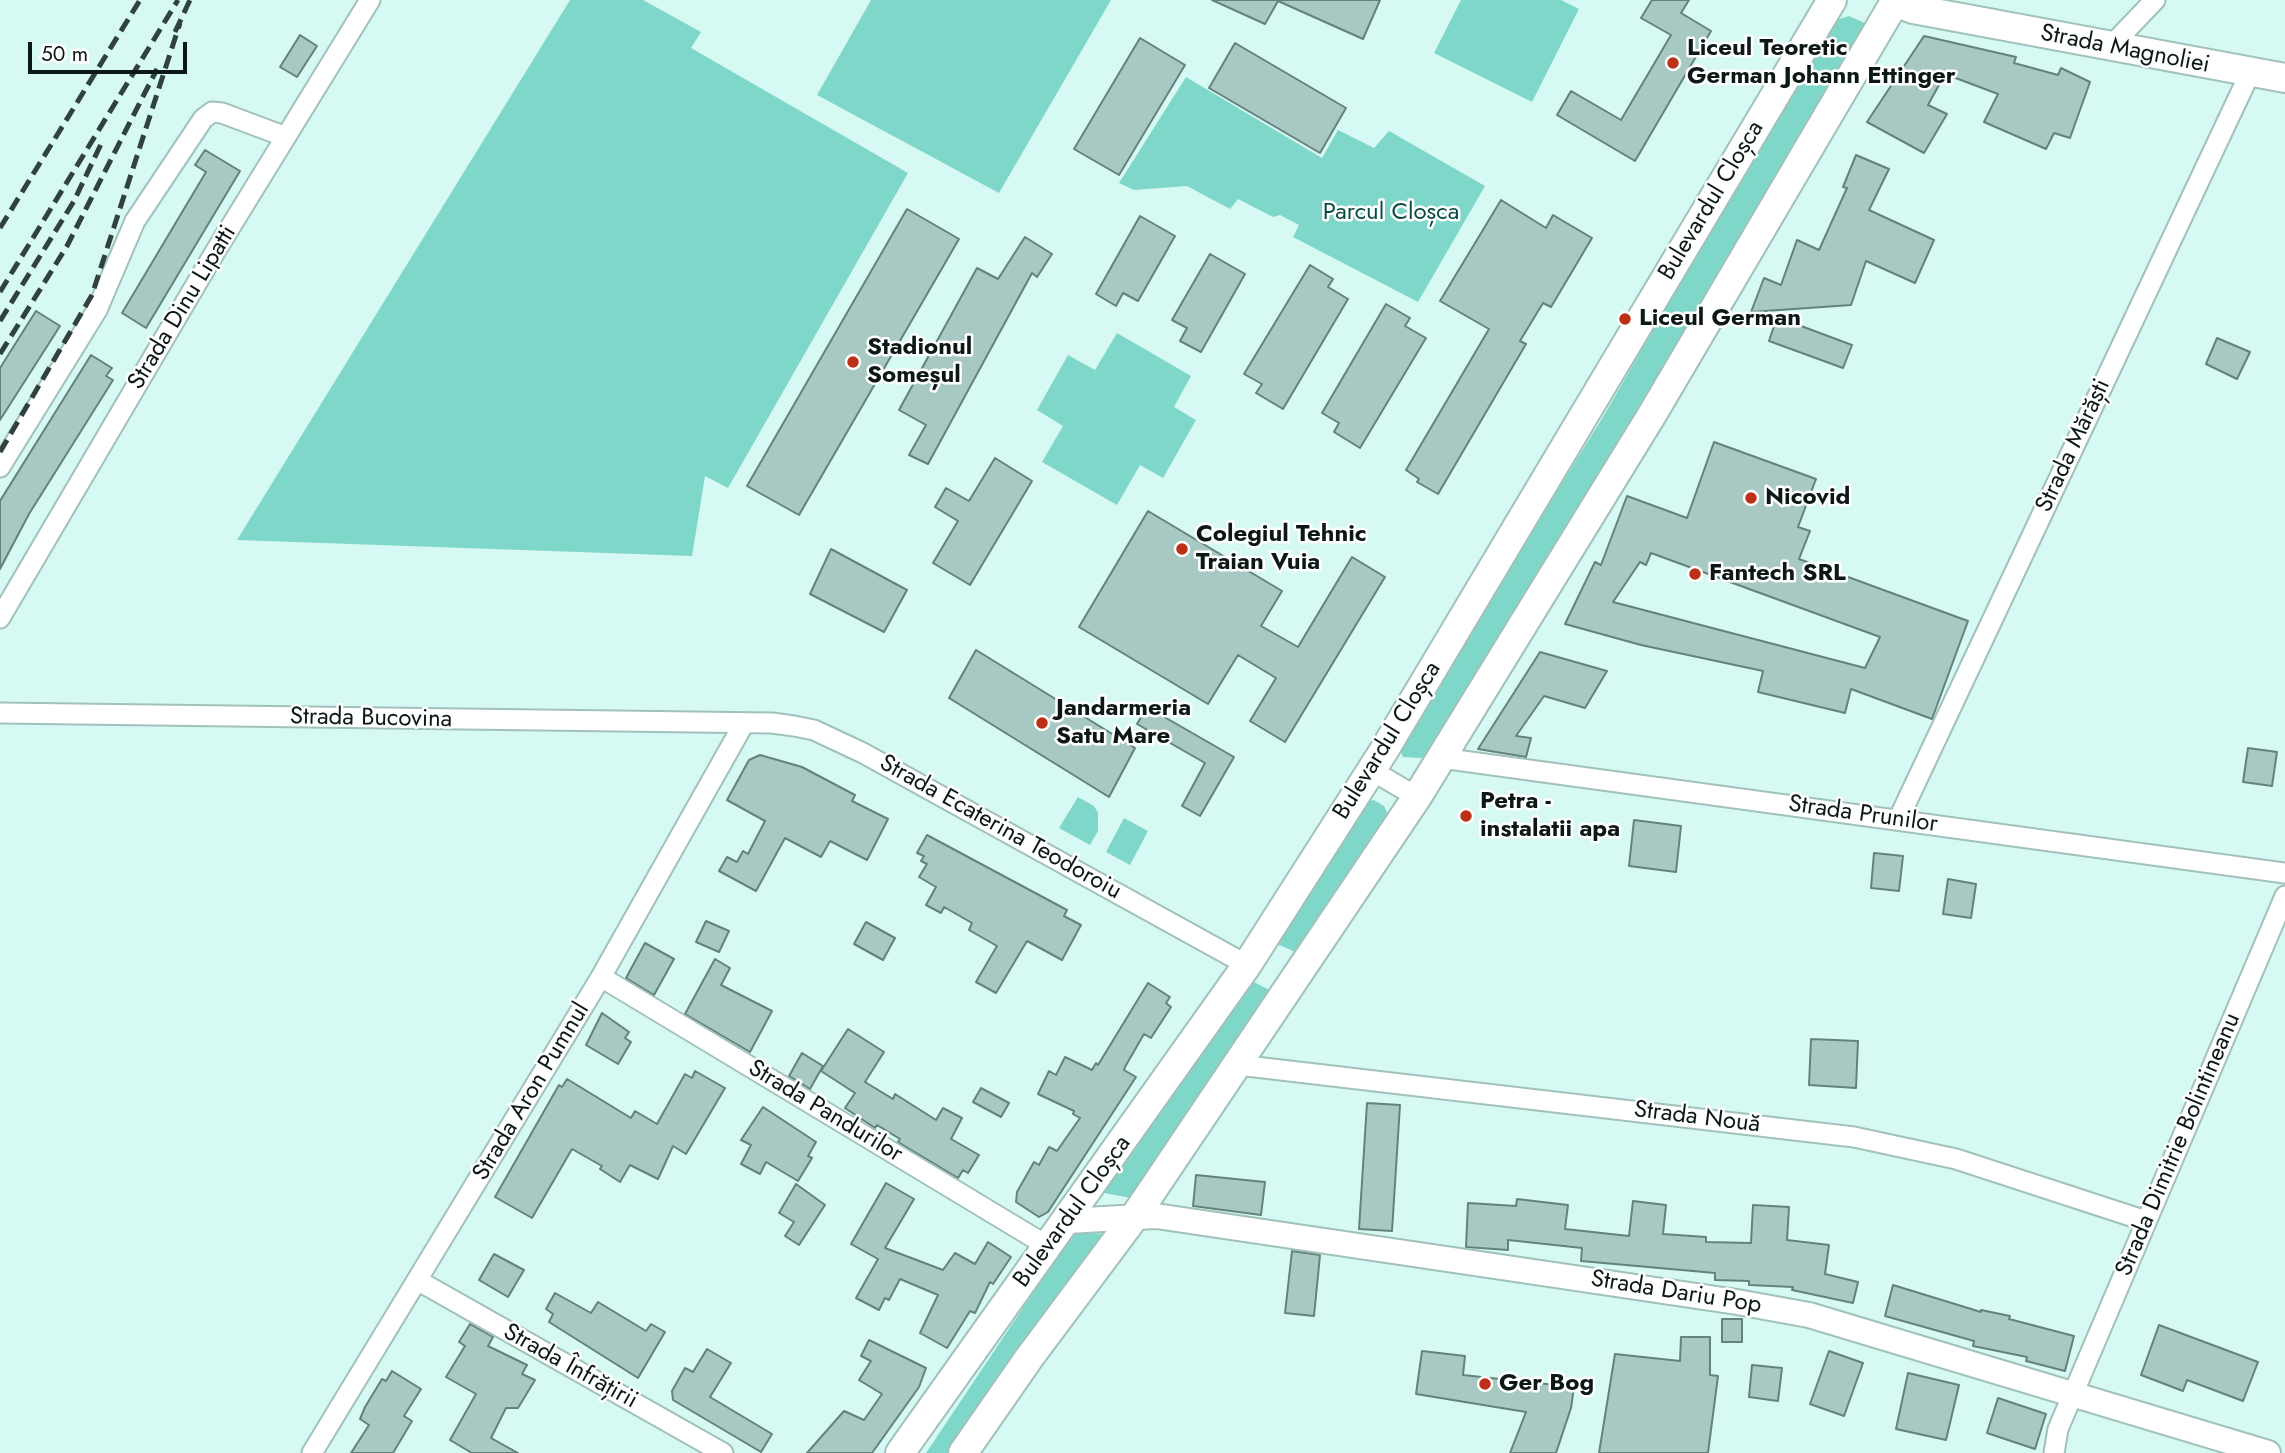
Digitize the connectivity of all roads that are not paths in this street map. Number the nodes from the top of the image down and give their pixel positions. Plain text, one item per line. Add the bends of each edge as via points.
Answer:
1 (369, 0) edge
2 (1832, 0) edge
3 (1937, 0) edge
4 (2155, 0) edge
5 (1895, 1) edge
6 (1966, 19) junction
7 (2110, 47) junction
8 (2250, 73) junction
9 (2285, 78) edge
10 (286, 137) junction
11 (0, 467) edge
12 (0, 618) edge
13 (0, 713) edge
14 (743, 725) junction
15 (1441, 758) junction
16 (1371, 771) junction
17 (1417, 797) junction
18 (1898, 820) junction
19 (2285, 873) edge
20 (2285, 896) edge
21 (1247, 965) junction
22 (601, 977) junction
23 (1238, 1065) junction
24 (1135, 1216) junction
25 (1068, 1221) junction
26 (2146, 1221) junction
27 (1049, 1247) junction
28 (417, 1280) junction
29 (2073, 1394) junction
30 (312, 1453) edge
31 (723, 1453) edge
32 (900, 1453) edge
33 (964, 1453) edge
34 (2054, 1453) edge
35 (2268, 1453) edge

1 - 10 street, Strada Dinu Lipatti
2 - 16 main road, Bulevardul Cloșca
3 - 6 main road, Strada Magnoliei
4 - 7 street
5 - 6 main road, Strada Magnoliei
5 - 15 main road, Bulevardul Cloșca via 1653,413
6 - 7 main road, Strada Magnoliei
7 - 8 main road, Strada Magnoliei
8 - 9 main road, Strada Magnoliei
8 - 18 street, Strada Mărăști
10 - 11 street via 222,113 212,112 203,119 135,222 97,310
10 - 12 street, Strada Dinu Lipatti
13 - 14 street, Strada Bucovina
14 - 21 street, Strada Ecaterina Teodoroiu via 794,726 834,738
14 - 22 street, Strada Aron Pumnul
15 - 17 main road, Bulevardul Cloșca
15 - 18 street, Strada Prunilor
16 - 17 street
16 - 21 main road, Bulevardul Cloșca
17 - 23 main road, Bulevardul Cloșca
18 - 19 street, Strada Prunilor
20 - 26 street, Strada Dimitrie Bolintineanu
21 - 25 main road, Bulevardul Cloșca
22 - 27 street, Strada Pandurilor
22 - 28 street, Strada Aron Pumnul
23 - 24 main road, Bulevardul Cloșca
23 - 26 street, Strada Nouă via 1866,1139 1956,1158
24 - 25 street, Strada Dariu Pop
24 - 29 street, Strada Dariu Pop via 1749,1304 1865,1331
24 - 33 main road, Bulevardul Cloșca
25 - 27 main road, Bulevardul Cloșca
26 - 29 street, Strada Dimitrie Bolintineanu
27 - 32 main road, Bulevardul Cloșca
28 - 30 street, Strada Aron Pumnul
28 - 31 street, Strada Înfrățirii
29 - 34 street, Strada Dimitrie Bolintineanu via 2058,1429
29 - 35 street, Strada Dariu Pop

